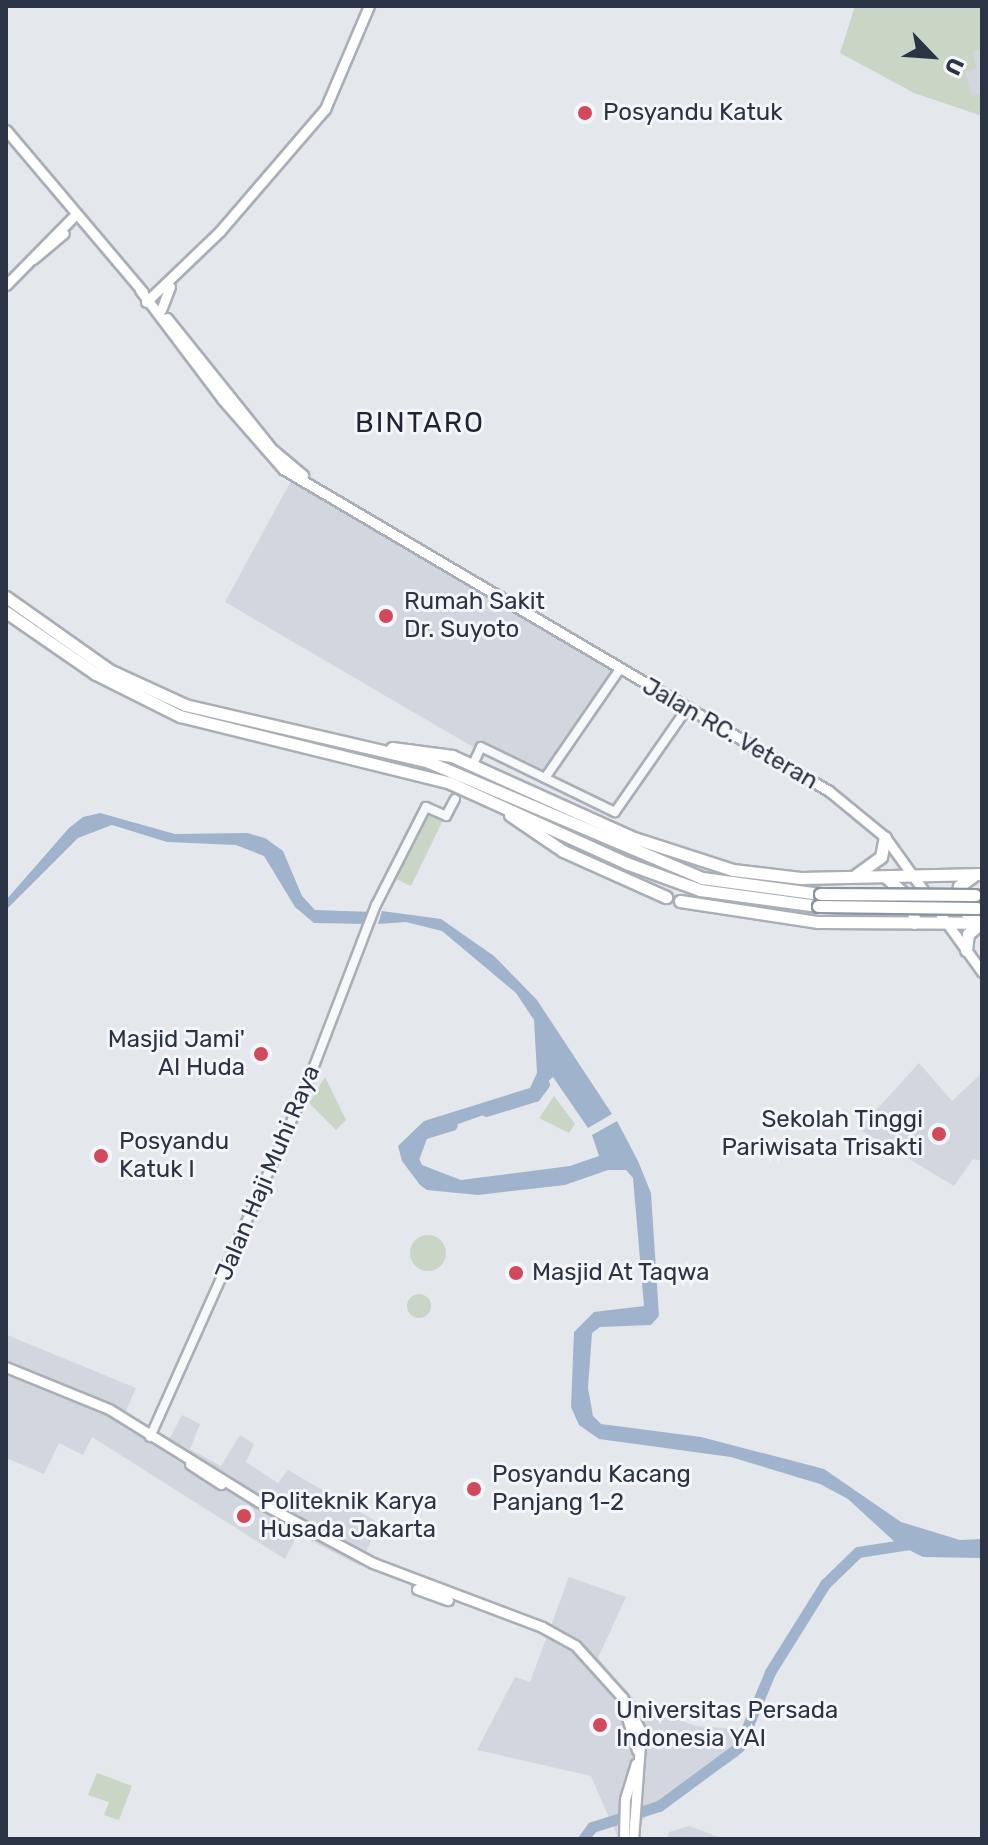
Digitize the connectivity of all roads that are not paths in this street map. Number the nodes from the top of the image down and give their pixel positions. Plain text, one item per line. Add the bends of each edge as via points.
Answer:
1 (369, 6) edge
2 (6, 130) edge
3 (77, 217) junction
4 (182, 272) junction
5 (6, 285) edge
6 (149, 300) junction
7 (161, 310) junction
8 (311, 483) junction
9 (6, 597) edge
10 (6, 612) edge
11 (620, 669) junction
12 (688, 707) junction
13 (384, 748) junction
14 (475, 760) dead end
15 (545, 778) junction
16 (455, 799) dead end
17 (494, 802) junction
18 (885, 837) junction
19 (980, 874) edge
20 (911, 876) junction
21 (851, 877) junction
22 (887, 878) junction
23 (666, 897) dead end
24 (819, 900) junction
25 (680, 901) dead end
26 (979, 902) edge
27 (914, 923) junction
28 (980, 923) edge
29 (946, 924) junction
30 (966, 950) junction
31 (982, 972) edge
32 (6, 1369) edge
33 (152, 1435) junction
34 (196, 1464) junction
35 (627, 1815) junction
36 (624, 1839) edge
37 (633, 1839) edge

1 - 4 main road via 325,109
2 - 3 main road, Jalan RC. Veteran
3 - 5 main road
3 - 6 main road, Jalan RC. Veteran
4 - 6 main road
4 - 7 main road via 163,297
6 - 7 main road, Jalan RC. Veteran
6 - 8 main road, Jalan RC. Veteran via 266,451
7 - 8 main road, Jalan RC. Veteran via 271,448
8 - 11 main road, Jalan RC. Veteran
9 - 13 highway via 109,670 155,694 248,721
10 - 17 highway via 96,674 180,716 406,770
11 - 12 main road, Jalan RC. Veteran
11 - 15 street
12 - 15 street via 615,812
12 - 18 main road, Jalan RC. Veteran via 790,765
13 - 21 highway via 452,756 634,838 708,864 762,876
13 - 24 highway via 482,780 675,869
14 - 15 street via 481,747
16 - 33 street, Jalan Haji Muhi Raya via 446,816 426,807 376,905 301,1100
17 - 23 highway via 563,851
17 - 24 highway via 626,863 700,890
18 - 20 main road, Jalan RC. Veteran
18 - 21 highway via 876,864
19 - 20 highway
19 - 28 highway via 959,886 955,903
20 - 22 highway
20 - 29 main road, Jalan RC. Veteran
21 - 22 highway
22 - 27 highway via 913,902
24 - 26 highway, bridge
25 - 27 highway via 783,919
27 - 29 highway
28 - 29 highway
28 - 30 highway via 968,934
29 - 30 main road, Jalan RC. Veteran
30 - 31 main road, Jalan RC. Veteran
32 - 33 main road
33 - 34 main road
34 - 35 main road via 371,1568 540,1632 580,1656 619,1700 635,1733 637,1760
34 - 35 main road via 373,1563 542,1627 575,1645 622,1697 641,1731 643,1759
35 - 36 main road
35 - 37 main road

